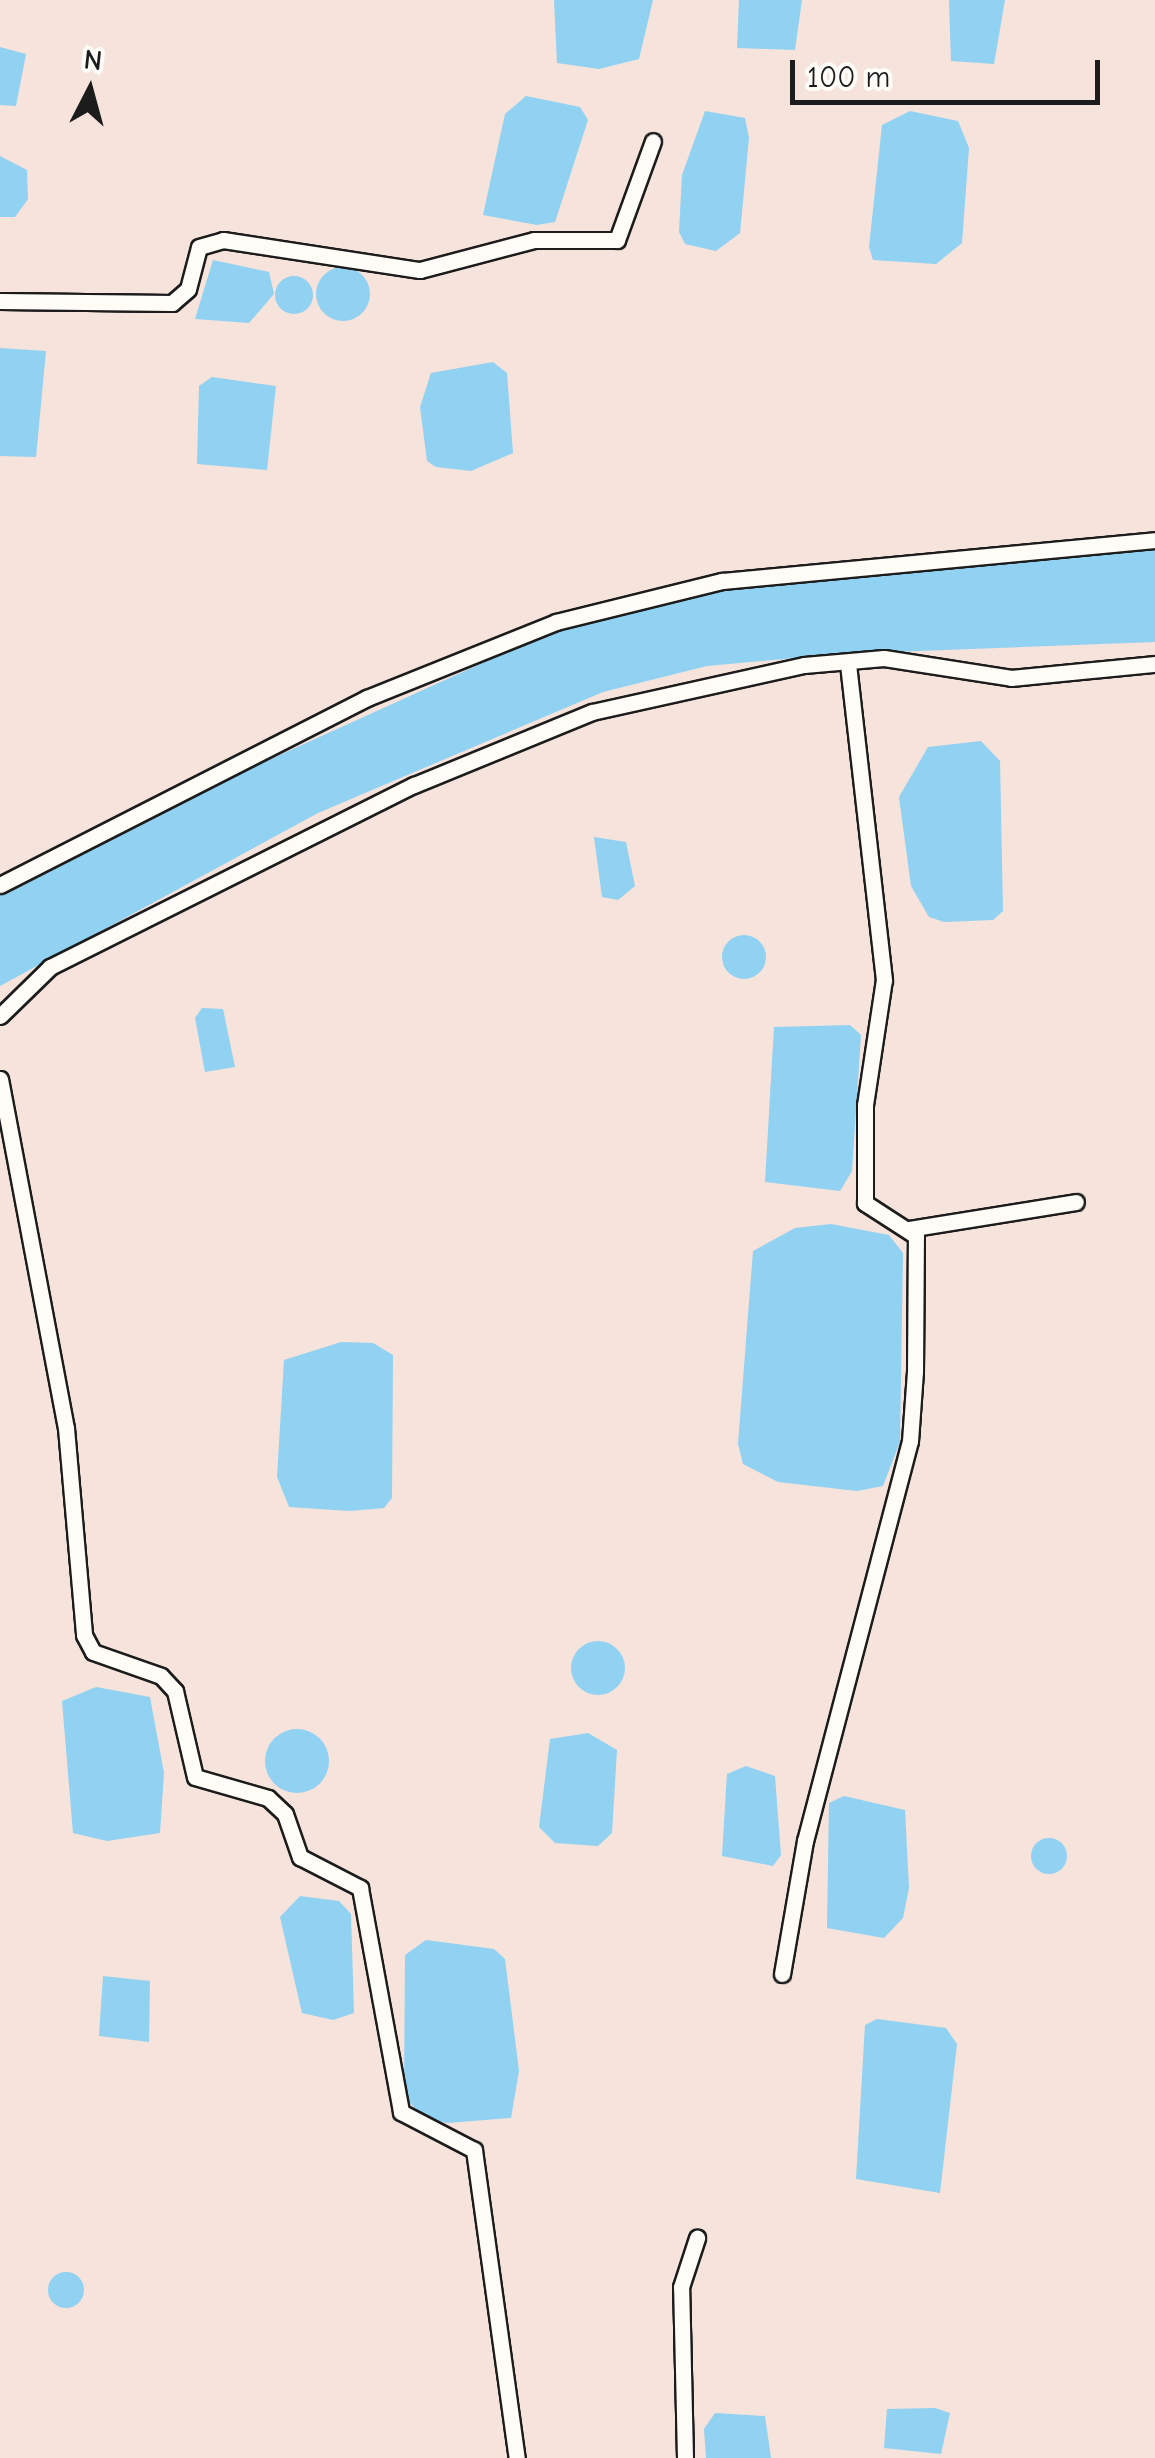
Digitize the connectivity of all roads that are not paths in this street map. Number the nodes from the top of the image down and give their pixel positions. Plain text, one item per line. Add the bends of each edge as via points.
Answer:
1 (653, 141) dead end
2 (0, 301) edge
3 (1155, 540) edge
4 (848, 663) junction
5 (1155, 664) edge
6 (0, 886) edge
7 (0, 1016) edge
8 (0, 1078) edge
9 (1076, 1202) dead end
10 (909, 1229) junction
11 (782, 1974) dead end
12 (696, 2238) dead end
13 (517, 2458) edge
14 (685, 2458) edge

1 - 2 street via 617,240 534,240 420,270 223,240 198,247 188,289 172,303
3 - 6 street via 722,580 556,622 367,698
4 - 5 street via 884,658 1011,678
4 - 7 street via 652,696 522,738 50,968
4 - 10 street via 884,980 866,1105 865,1203
8 - 13 street via 66,1428 84,1635 93,1652 161,1676 174,1690 195,1777 268,1798 285,1814 300,1857 360,1888 401,2112 474,2150
9 - 10 street
10 - 11 street via 916,1236 910,1441 805,1841
12 - 14 street via 680,2287

